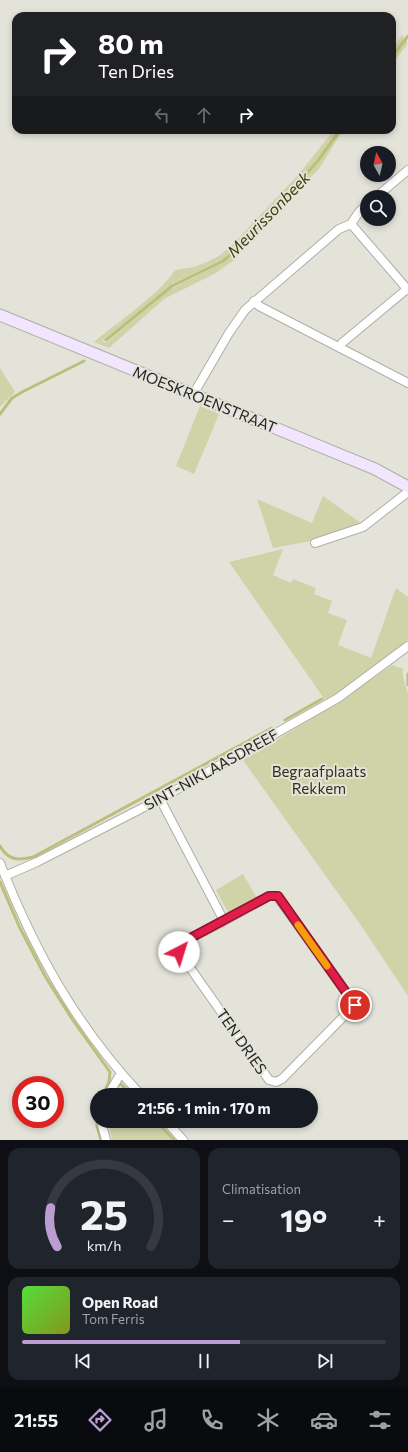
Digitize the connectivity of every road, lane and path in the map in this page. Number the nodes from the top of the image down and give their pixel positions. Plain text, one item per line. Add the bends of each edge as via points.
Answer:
1 (408, 170) edge
2 (384, 190) edge
3 (360, 211) edge
4 (351, 224) junction
5 (408, 289) edge
6 (254, 301) junction
7 (0, 315) edge
8 (340, 348) junction
9 (408, 383) edge
10 (194, 393) junction
11 (408, 487) edge
12 (408, 492) edge
13 (315, 543) dead end
14 (408, 646) edge
15 (160, 799) junction
16 (0, 863) edge
17 (5, 876) junction
18 (224, 921) junction
19 (121, 1073) junction
20 (112, 1088) edge
21 (135, 1088) edge
22 (103, 1128) edge
23 (172, 1128) edge
24 (106, 1140) edge
25 (183, 1140) edge

1 - 2 street
3 - 4 street
4 - 5 street
4 - 6 street via 339,229
5 - 8 street via 342,343
6 - 8 street
6 - 10 street via 238,318
7 - 10 main road, MOESKROENSTRAAT
8 - 9 street
10 - 11 main road, MOESKROENSTRAAT via 375,469
12 - 13 street via 363,527
14 - 15 street, SINT-NIKLAASDREEF via 338,698
15 - 17 street, SINT-NIKLAASDREEF
15 - 18 street
16 - 17 street
17 - 19 street via 36,946 66,999
18 - 18 street, TEN DRIES via 183,942 179,952 269,1080 276,1082 282,1079 355,1005 278,896 269,896
19 - 20 street
19 - 21 street
22 - 24 street
23 - 25 street

